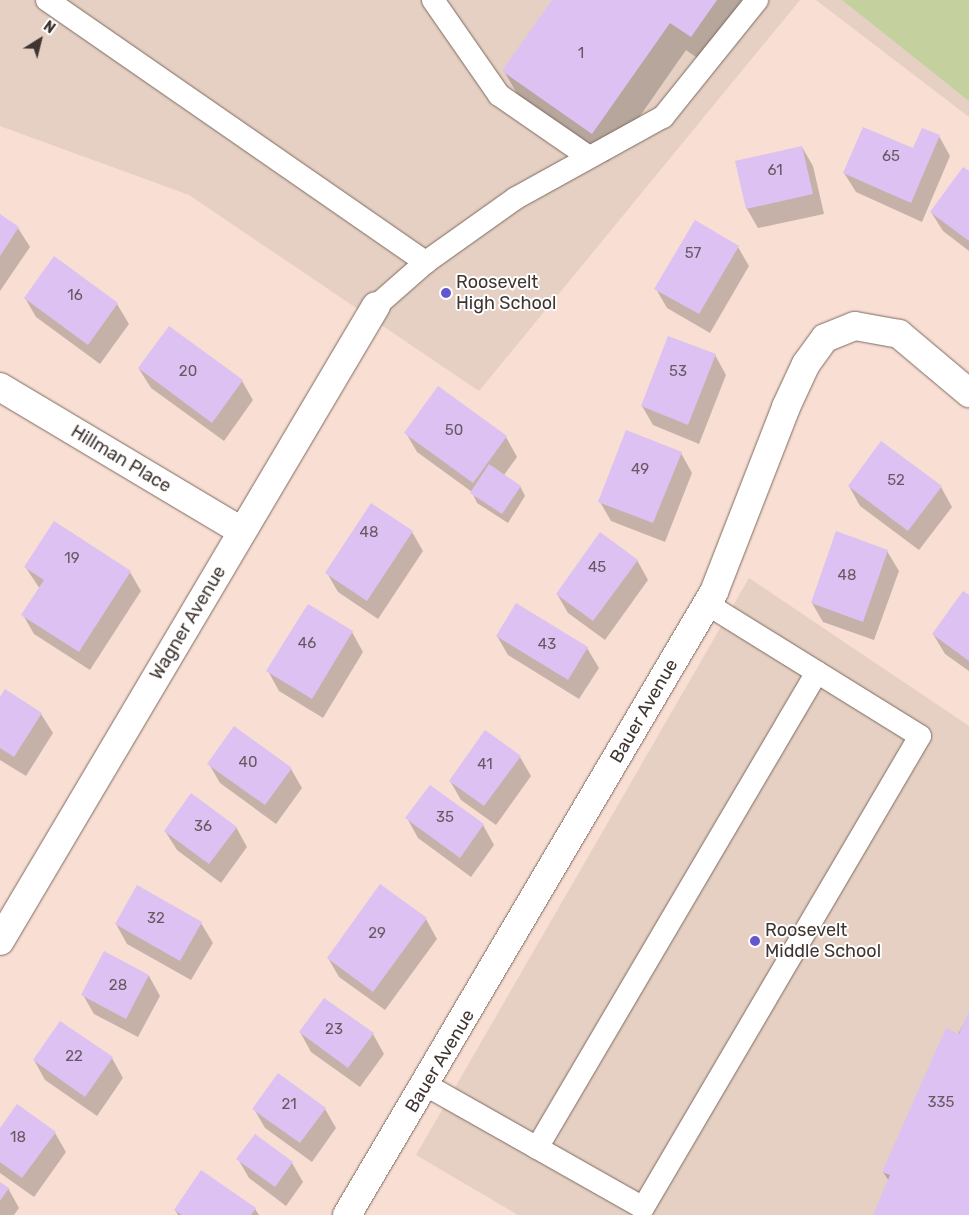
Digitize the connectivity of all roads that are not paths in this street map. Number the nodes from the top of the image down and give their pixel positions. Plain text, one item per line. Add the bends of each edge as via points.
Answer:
1 (46, 0) edge
2 (434, 0) edge
3 (757, 0) edge
4 (589, 156) junction
5 (426, 262) junction
6 (376, 306) joint
7 (0, 388) edge
8 (969, 393) edge
9 (242, 531) junction
10 (707, 604) junction
11 (817, 672) junction
12 (0, 942) edge
13 (426, 1085) junction
14 (537, 1148) junction
15 (347, 1215) edge

1 - 5 lane
2 - 4 lane via 499,95
3 - 4 lane via 663,117
4 - 5 lane via 516,198
5 - 6 lane
6 - 9 street, Wagner Avenue
7 - 9 street, Hillman Place
8 - 10 street, Bauer Avenue via 899,334 855,326 825,338 806,364 786,407
9 - 12 street, Wagner Avenue
10 - 11 lane
10 - 13 street, Bauer Avenue
11 - 14 lane
11 - 14 lane via 920,736 643,1208
13 - 14 lane
13 - 15 street, Bauer Avenue

